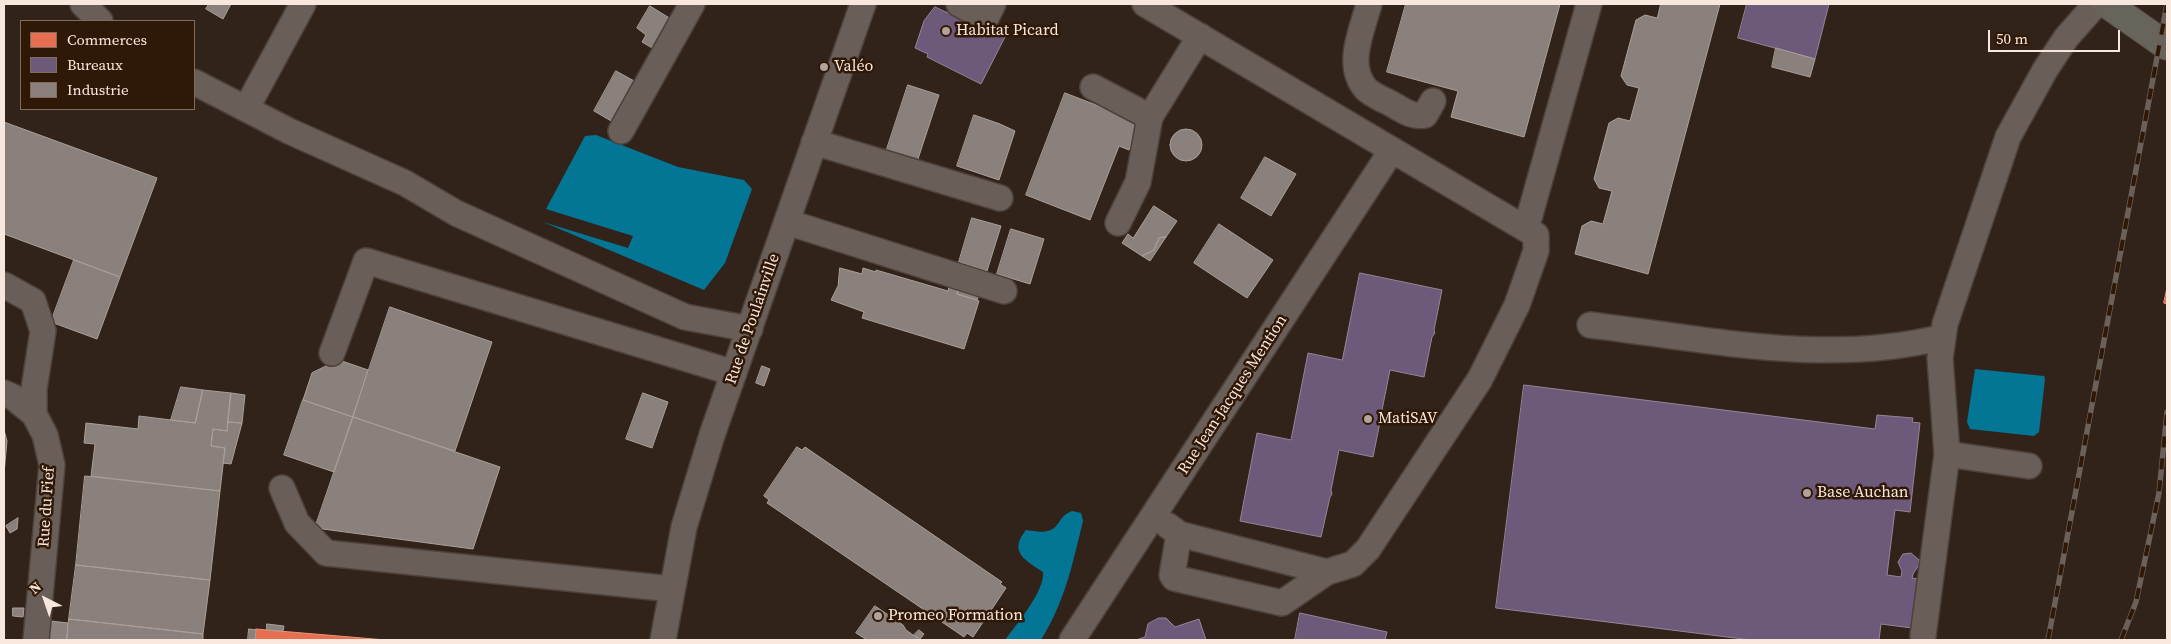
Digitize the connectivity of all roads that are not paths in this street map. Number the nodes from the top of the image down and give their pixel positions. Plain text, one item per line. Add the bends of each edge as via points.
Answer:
1 (83, 4) edge
2 (303, 4) edge
3 (692, 4) edge
4 (863, 4) edge
5 (959, 4) edge
6 (993, 4) edge
7 (1145, 4) edge
8 (1369, 4) edge
9 (1589, 4) edge
10 (2096, 4) edge
11 (2106, 4) edge
12 (99, 20) edge
13 (1200, 36) junction
14 (2167, 46) edge
15 (195, 83) edge
16 (1093, 87) dead end
17 (1434, 101) dead end
18 (246, 109) junction
19 (1150, 117) junction
20 (621, 130) dead end
21 (814, 142) junction
22 (1392, 150) junction
23 (1000, 198) dead end
24 (787, 222) junction
25 (1118, 223) dead end
26 (1531, 232) junction
27 (4, 285) edge
28 (1004, 291) dead end
29 (1590, 325) dead end
30 (750, 329) junction
31 (1943, 337) junction
32 (332, 353) dead end
33 (734, 373) junction
34 (4, 393) edge
35 (34, 414) junction
36 (1947, 454) junction
37 (2029, 466) dead end
38 (282, 488) dead end
39 (1155, 516) junction
40 (1179, 534) junction
41 (1326, 572) junction
42 (672, 589) junction
43 (1923, 636) dead end
44 (36, 640) edge
45 (663, 640) edge
46 (1072, 640) edge

1 - 12 street
2 - 18 street
3 - 20 street
4 - 21 street, Rue de Poulainville
5 - 6 street via 986,18
7 - 13 street
8 - 17 street via 1354,65 1358,77 1367,90 1410,114 1425,115
9 - 26 street
10 - 31 street via 2066,38 2008,137
11 - 14 main road
13 - 19 street
13 - 22 street
15 - 18 street
16 - 19 street
18 - 30 street via 405,183 456,213 685,317
19 - 25 street via 1138,182
21 - 23 street
21 - 24 street, Rue de Poulainville
22 - 26 street
22 - 39 street, Rue Jean-Jacques Mention
24 - 28 street
24 - 30 street, Rue de Poulainville
26 - 41 street via 1536,251 1517,305 1480,379 1368,549 1352,564
27 - 35 street via 33,301 43,330 34,389
29 - 31 street via 1800,351 1910,345
30 - 33 street, Rue de Poulainville
31 - 36 street via 1940,358
32 - 33 street via 366,261
33 - 42 street, Rue de Poulainville via 684,527
34 - 35 street, Rue du Fief
35 - 44 street, Rue du Fief via 45,435 52,465
36 - 37 street
36 - 43 street
38 - 42 street via 297,523 326,553
39 - 40 street
39 - 46 street, Rue Jean-Jacques Mention
40 - 41 street
40 - 41 street via 1174,578 1282,603
42 - 45 street, Rue de Poulainville

